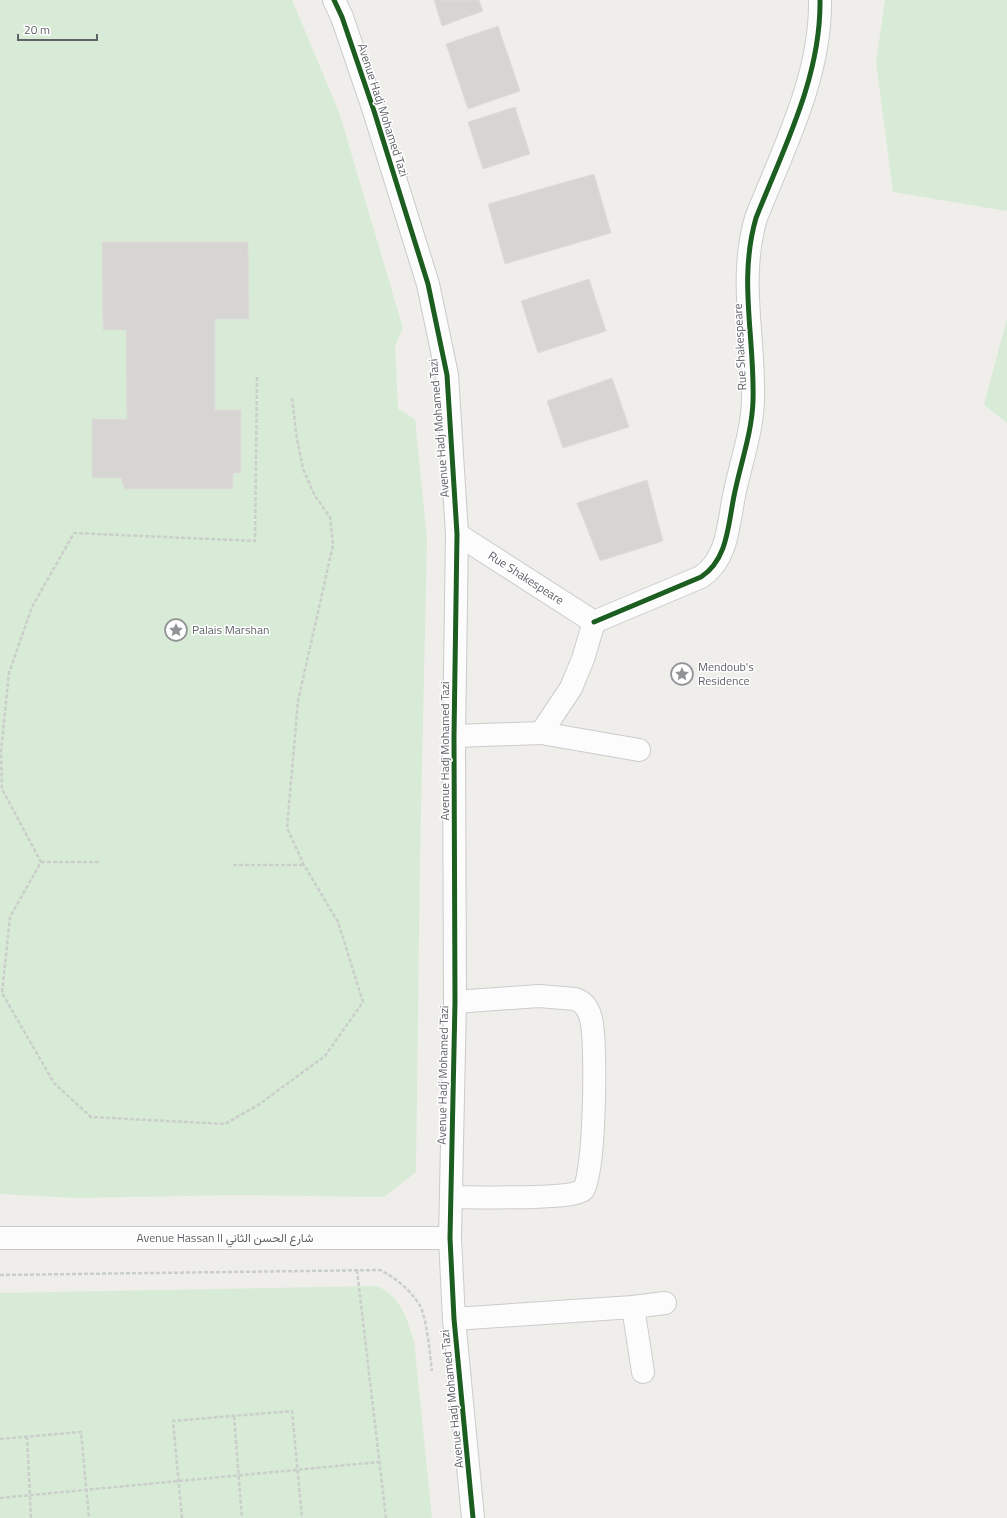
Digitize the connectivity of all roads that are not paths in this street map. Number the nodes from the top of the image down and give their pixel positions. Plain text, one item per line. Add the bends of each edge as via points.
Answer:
1 (820, 0) edge
2 (339, 6) edge
3 (457, 534) junction
4 (594, 622) junction
5 (541, 733) junction
6 (454, 736) junction
7 (638, 750) dead end
8 (455, 1002) junction
9 (451, 1197) junction
10 (0, 1238) edge
11 (450, 1238) junction
12 (665, 1303) dead end
13 (633, 1307) junction
14 (454, 1319) junction
15 (643, 1372) dead end
16 (474, 1518) edge

1 - 4 street, Rue Shakespeare via 816,55 810,81 750,238 747,304 753,354 753,403 721,556 701,577
2 - 3 street, Avenue Hadj Mohamed Tazi via 419,254 436,317 447,375
3 - 4 street, Rue Shakespeare
3 - 6 street, Avenue Hadj Mohamed Tazi
4 - 5 street via 583,660 571,688
5 - 6 street
5 - 7 street
6 - 8 street, Avenue Hadj Mohamed Tazi
8 - 9 street, Avenue Hadj Mohamed Tazi
8 - 9 street via 538,996 580,1000 589,1011 595,1048 591,1154 584,1190 575,1195 557,1196
9 - 11 street, Avenue Hadj Mohamed Tazi
10 - 11 street, Avenue Hassan II شارع الحسن الثاني
11 - 14 street, Avenue Hadj Mohamed Tazi
12 - 13 street
13 - 14 street
13 - 15 street
14 - 16 street, Avenue Hadj Mohamed Tazi

